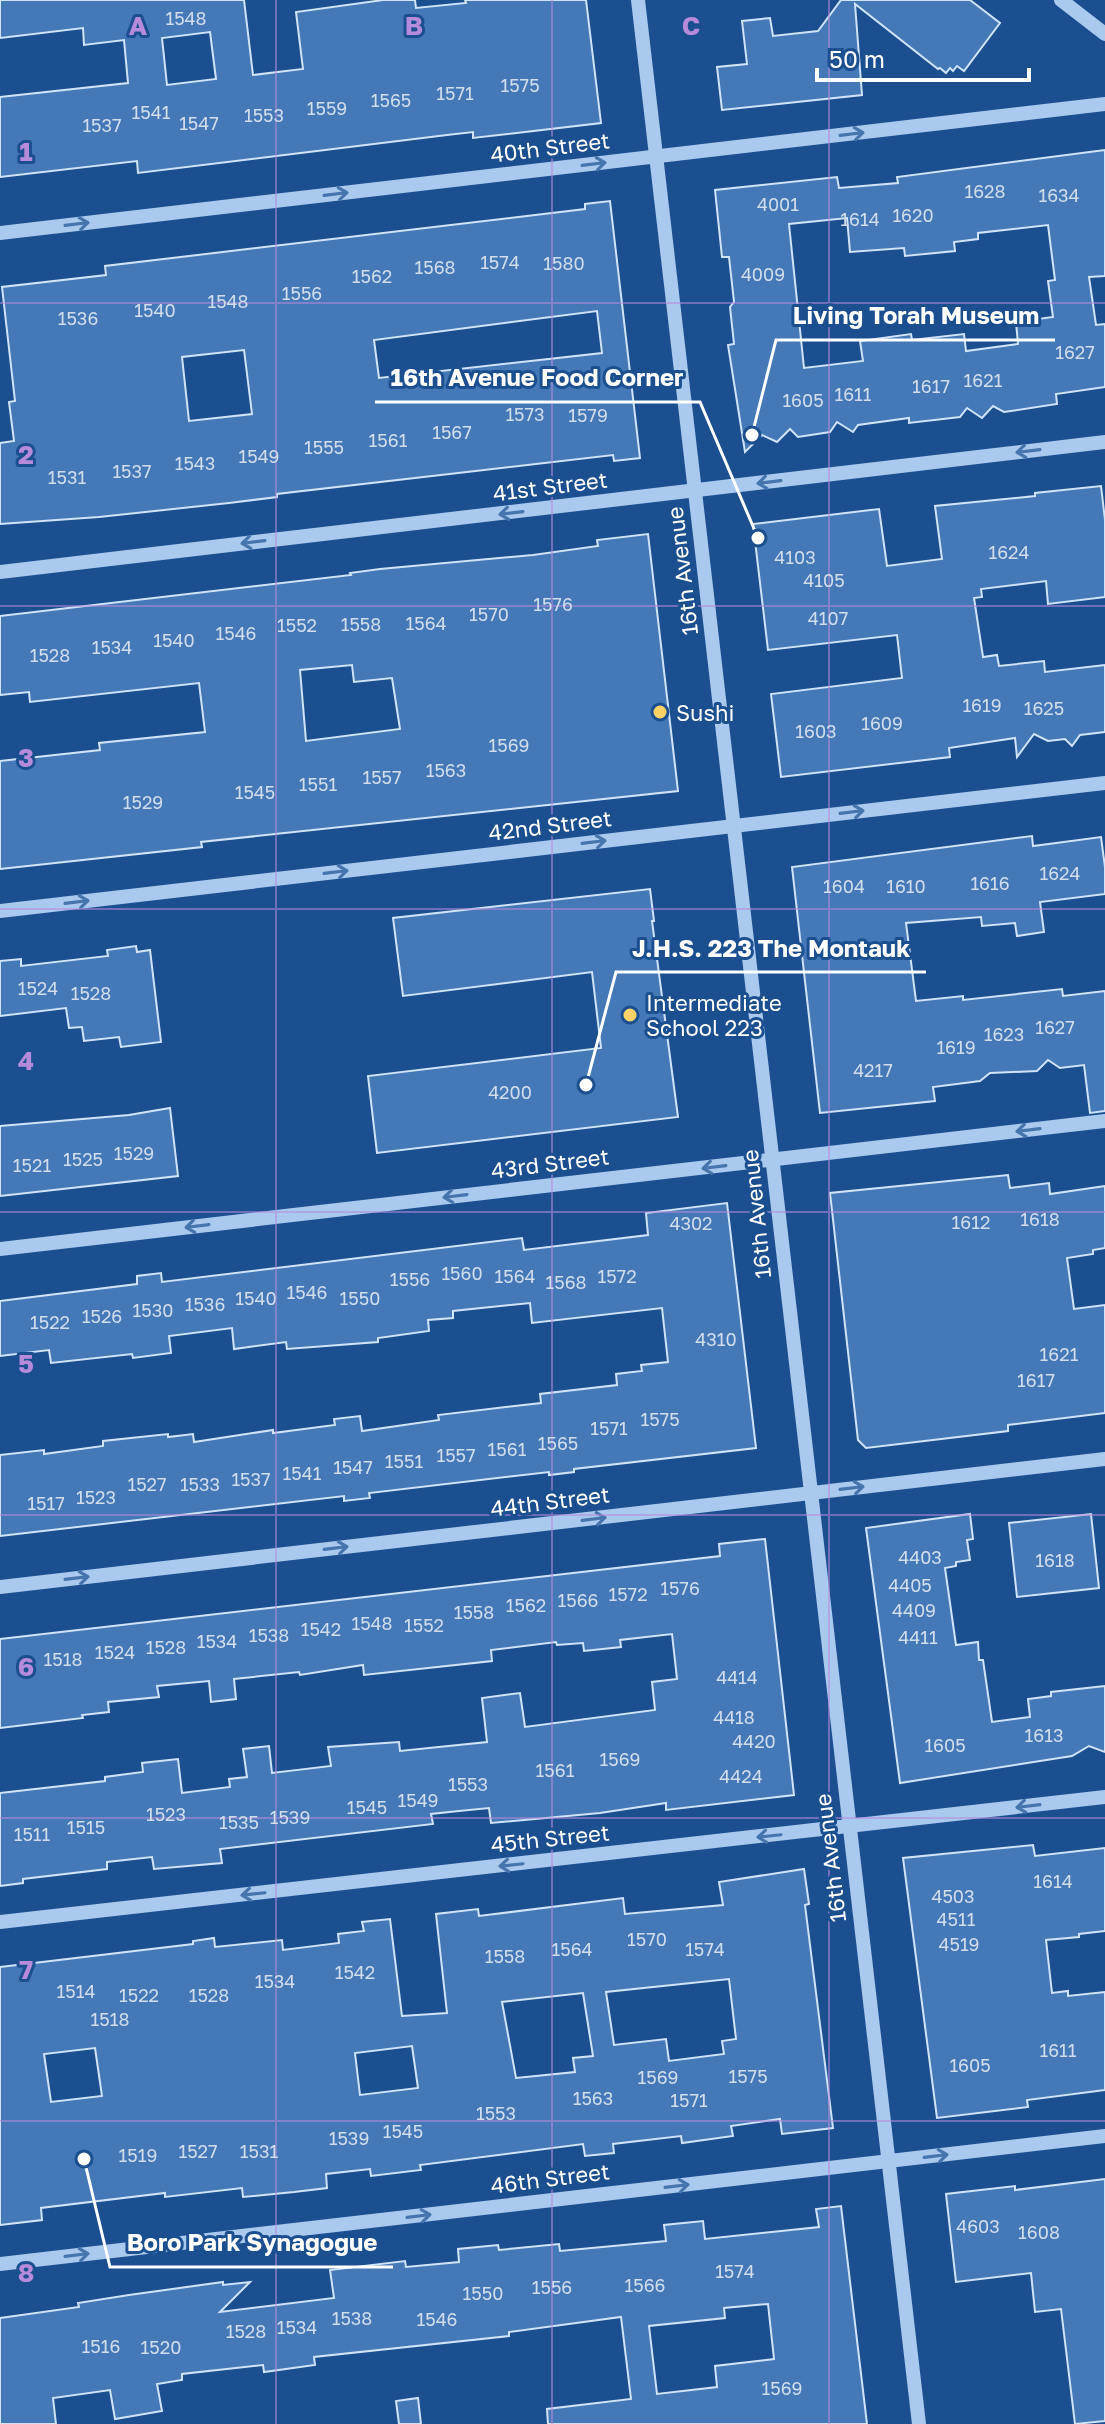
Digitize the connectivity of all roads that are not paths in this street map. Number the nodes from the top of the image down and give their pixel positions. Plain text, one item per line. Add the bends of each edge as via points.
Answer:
1 (638, 0) edge
2 (1061, 0) edge
3 (1105, 34) edge
4 (1105, 104) edge
5 (657, 157) junction
6 (0, 233) edge
7 (1105, 442) edge
8 (695, 491) junction
9 (0, 572) edge
10 (1105, 783) edge
11 (734, 826) junction
12 (0, 911) edge
13 (1105, 1121) edge
14 (773, 1160) junction
15 (0, 1249) edge
16 (1105, 1459) edge
17 (810, 1493) junction
18 (0, 1587) edge
19 (1105, 1797) edge
20 (849, 1826) junction
21 (0, 1922) edge
22 (1105, 2136) edge
23 (888, 2161) junction
24 (0, 2264) edge
25 (919, 2424) edge

1 - 5 street, 16th Avenue
2 - 3 street
5 -> 4 street, 40th Street
6 -> 5 street, 40th Street
5 - 8 street, 16th Avenue
7 -> 8 street, 41st Street
8 -> 9 street, 41st Street
8 - 11 street, 16th Avenue
11 -> 10 street, 42nd Street
12 -> 11 street, 42nd Street
11 - 14 street, 16th Avenue
13 -> 14 street, 43rd Street
14 -> 15 street, 43rd Street
14 - 17 street, 16th Avenue
17 -> 16 street, 44th Street
18 -> 17 street, 44th Street
17 - 20 street, 16th Avenue
19 -> 20 street, 45th Street
20 -> 21 street, 45th Street
20 - 23 street, 16th Avenue
23 -> 22 street, 46th Street
24 -> 23 street, 46th Street
23 - 25 street, 16th Avenue

